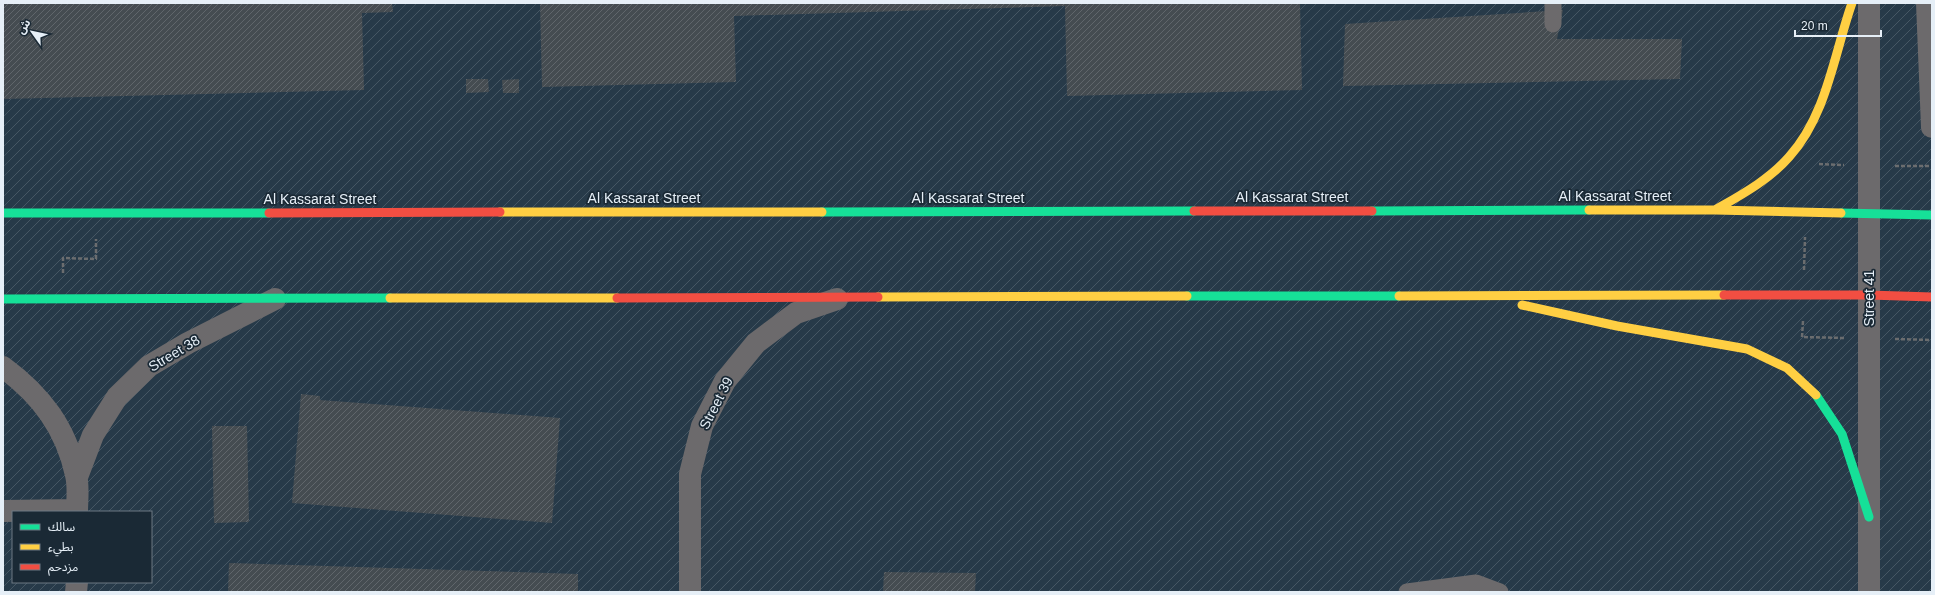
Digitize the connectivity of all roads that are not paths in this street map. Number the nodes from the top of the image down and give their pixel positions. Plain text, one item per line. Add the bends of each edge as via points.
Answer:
1 (1553, 3) edge
2 (1852, 3) edge
3 (1869, 3) edge
4 (1927, 3) edge
5 (1553, 24) dead end
6 (1932, 127) edge
7 (1714, 210) junction
8 (3, 213) edge
9 (1869, 214) junction
10 (1932, 215) edge
11 (1484, 296) junction
12 (1870, 296) junction
13 (1932, 297) edge
14 (841, 298) junction
15 (3, 299) edge
16 (275, 299) junction
17 (3, 367) edge
18 (77, 477) junction
19 (77, 511) edge
20 (1868, 517) junction
21 (690, 592) edge
22 (1407, 592) edge
23 (1500, 592) edge
24 (1869, 592) edge

1 - 5 lane
2 - 7 street via 1813,124 1797,149 1776,169
3 - 9 street, Street 41
4 - 6 street
7 - 8 street, Al Kassarat Street
7 - 9 street, Al Kassarat Street
9 - 10 street, Al Kassarat Street
9 - 12 street, Street 41
11 - 12 street
11 - 14 street
11 - 20 street via 1617,326 1747,349 1787,368 1819,397 1842,434
12 - 13 street
12 - 20 street, Street 41
14 - 16 street
14 - 21 street, Street 39 via 796,313 756,343 725,382 702,426 690,474
15 - 16 street
16 - 18 street, Street 38 via 149,366 117,397 93,435
17 - 18 street, Street 38 via 25,384 49,411 66,442
18 - 19 street, Street 38
20 - 24 street, Street 41
22 - 23 lane via 1476,583

